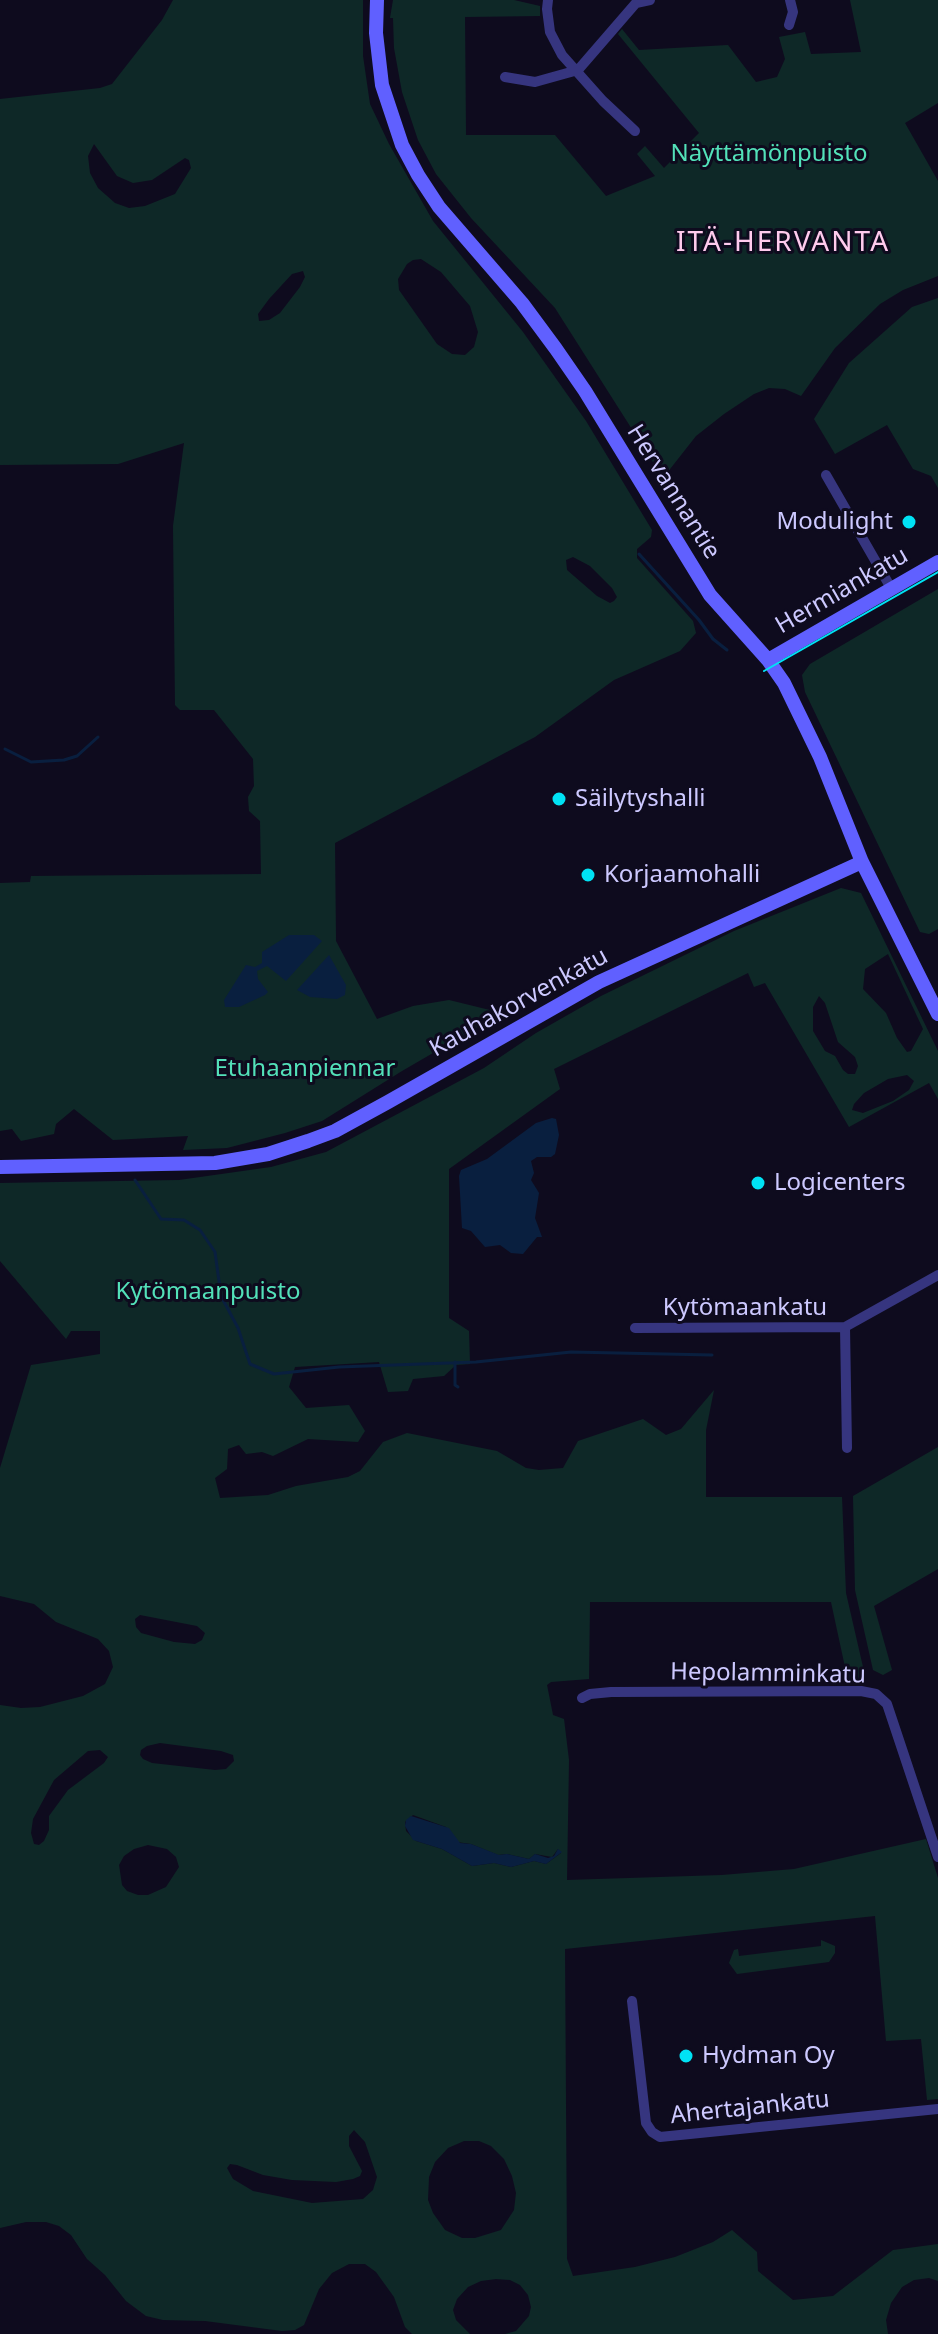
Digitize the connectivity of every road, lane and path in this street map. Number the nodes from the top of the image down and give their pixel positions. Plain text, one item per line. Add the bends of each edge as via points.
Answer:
1 (377, 0) edge
2 (548, 0) edge
3 (650, 0) edge
4 (790, 0) edge
5 (789, 25) dead end
6 (578, 70) junction
7 (505, 77) dead end
8 (635, 131) dead end
9 (826, 475) dead end
10 (938, 562) edge
11 (891, 588) junction
12 (768, 660) junction
13 (862, 862) junction
14 (938, 1014) edge
15 (0, 1167) edge
16 (938, 1275) edge
17 (845, 1327) junction
18 (635, 1328) dead end
19 (847, 1448) dead end
20 (582, 1698) dead end
21 (938, 1857) edge
22 (632, 2001) dead end
23 (938, 2109) edge

1 - 12 main road, Hervannantie via 382,85 418,175 556,349 710,595
2 - 6 street via 550,32
3 - 6 street via 636,3
4 - 5 street
6 - 7 street via 535,82
6 - 8 street
9 - 11 street
10 - 11 main road, Hermiankatu
11 - 12 main road, Hermiankatu
12 - 13 main road, Hervannantie via 801,716
13 - 14 main road, Hervannantie
13 - 15 main road, Kauhakorvenkatu via 599,982 335,1131 308,1141 215,1163
16 - 17 street, Kytömaankatu
17 - 18 street, Kytömaankatu
17 - 19 street
20 - 21 street, Hepolamminkatu via 611,1692 876,1694 887,1704
22 - 23 street, Ahertajankatu via 646,2123 660,2137

